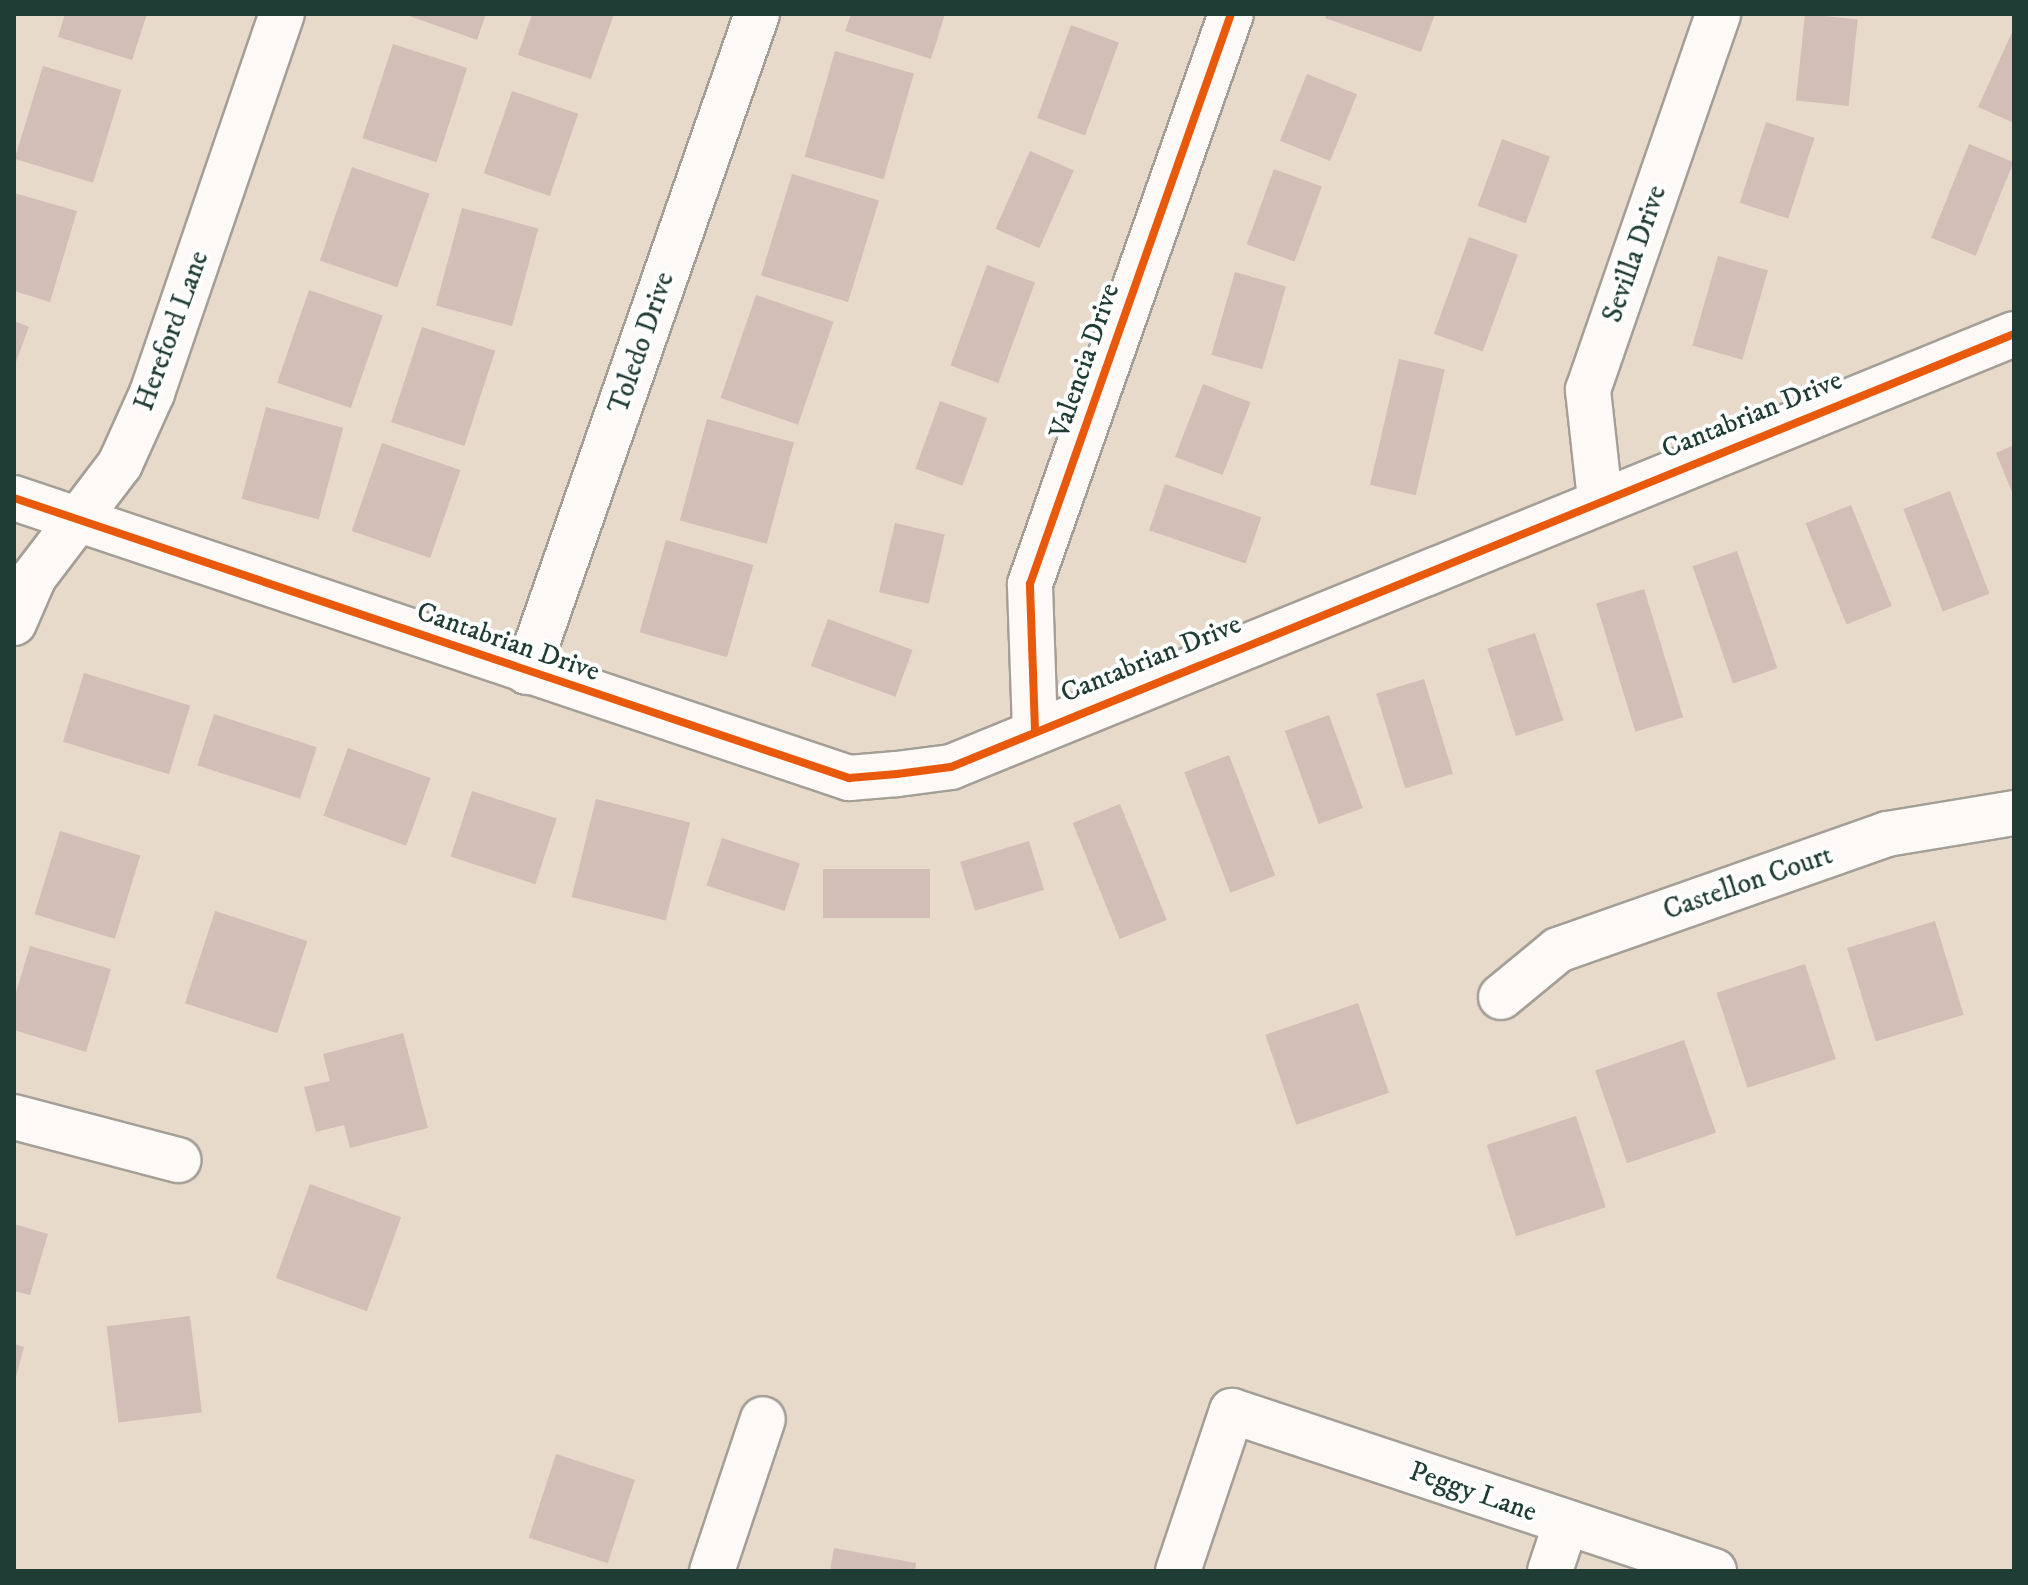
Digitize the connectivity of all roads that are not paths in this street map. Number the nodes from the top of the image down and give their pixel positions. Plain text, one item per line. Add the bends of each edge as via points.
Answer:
1 (282, 14) edge
2 (757, 14) edge
3 (1231, 14) edge
4 (1718, 14) edge
5 (2014, 334) edge
6 (14, 498) edge
7 (1600, 499) junction
8 (81, 519) junction
9 (14, 623) edge
10 (527, 672) junction
11 (1035, 730) junction
12 (2014, 813) edge
13 (1501, 997) dead end
14 (14, 1117) edge
15 (178, 1160) dead end
16 (763, 1419) dead end
17 (1566, 1523) junction
18 (712, 1571) edge
19 (1178, 1571) edge
20 (1550, 1571) edge
21 (1714, 1571) edge

1 - 8 street, Hereford Lane via 152,393 120,464
2 - 10 street, Toledo Drive
3 - 11 street, Valencia Drive via 1030,584
4 - 7 street, Sevilla Drive via 1588,390
5 - 7 street, Cantabrian Drive
6 - 8 street, Cantabrian Drive
7 - 11 street, Cantabrian Drive
8 - 9 street, Hereford Lane via 34,577
8 - 10 street, Cantabrian Drive
10 - 11 street, Cantabrian Drive via 849,778 951,767
12 - 13 street, Castellon Court via 1887,834 1558,950
14 - 15 street
16 - 18 street
17 - 19 street, Peggy Lane via 1232,1411
17 - 20 street
17 - 21 street, Peggy Lane

